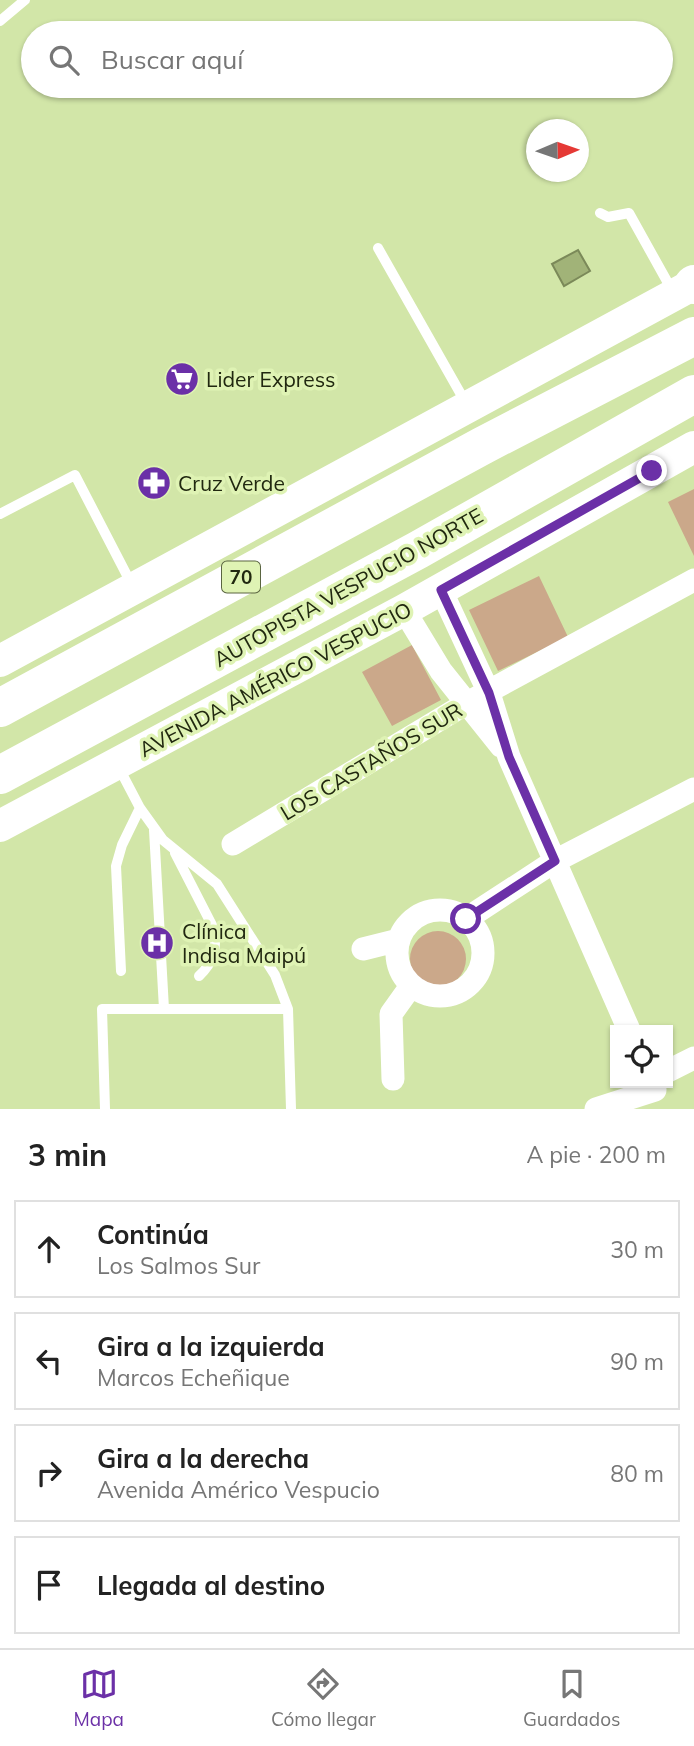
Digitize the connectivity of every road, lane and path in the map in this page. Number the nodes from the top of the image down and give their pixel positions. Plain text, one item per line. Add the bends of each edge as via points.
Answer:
1 (25, 0) edge
2 (0, 22) edge
3 (600, 213) dead end
4 (378, 248) dead end
5 (689, 287) edge
6 (694, 336) edge
7 (694, 394) edge
8 (468, 407) junction
9 (694, 407) edge
10 (631, 431) junction
11 (694, 447) edge
12 (0, 514) edge
13 (694, 580) edge
14 (134, 588) junction
15 (441, 590) junction
16 (404, 610) junction
17 (0, 661) edge
18 (489, 693) junction
19 (467, 703) junction
20 (0, 708) edge
21 (509, 757) junction
22 (117, 764) junction
23 (0, 775) edge
24 (694, 789) edge
25 (140, 808) junction
26 (0, 826) edge
27 (154, 829) junction
28 (233, 844) dead end
29 (174, 850) junction
30 (555, 861) junction
31 (466, 919) junction
32 (399, 940) junction
33 (363, 949) dead end
34 (121, 971) dead end
35 (199, 976) dead end
36 (411, 986) junction
37 (164, 1009) junction
38 (288, 1009) junction
39 (627, 1025) edge
40 (694, 1058) edge
41 (673, 1076) edge
42 (393, 1079) dead end
43 (659, 1088) edge
44 (105, 1109) edge
45 (291, 1109) edge
46 (596, 1109) edge

1 - 2 lane
3 - 5 lane via 608,217 629,213
4 - 8 lane
5 - 8 main road
6 - 20 highway, 70
7 - 10 highway, AUTOPISTA VESPUCIO NORTE
8 - 14 main road
9 - 10 highway
10 - 23 highway, AUTOPISTA VESPUCIO NORTE
11 - 15 main road, AVENIDA AMÉRICO VESPUCIO
12 - 14 lane via 75,475
13 - 18 street, LOS CASTAÑOS SUR
14 - 17 main road
15 - 16 main road, AVENIDA AMÉRICO VESPUCIO
15 - 18 street
16 - 19 street via 441,671
16 - 22 main road, AVENIDA AMÉRICO VESPUCIO
18 - 19 street, LOS CASTAÑOS SUR
18 - 21 street
19 - 21 street
19 - 28 street, LOS CASTAÑOS SUR
21 - 30 street
22 - 25 lane
22 - 26 main road, AVENIDA AMÉRICO VESPUCIO
24 - 30 street
25 - 27 lane
25 - 34 lane via 116,866
27 - 29 lane
27 - 37 lane
29 - 35 lane via 216,938 213,959
29 - 38 lane via 210,876 223,892 275,975
30 - 31 street
30 - 39 street
31 - 32 street via 454,912 427,912 415,918
31 - 36 street via 483,948 473,981 460,992 443,997
32 - 33 street
32 - 36 street via 398,965
36 - 42 street via 391,1014
37 - 38 lane
37 - 44 lane via 102,1009
38 - 45 lane
40 - 41 street
43 - 46 street

